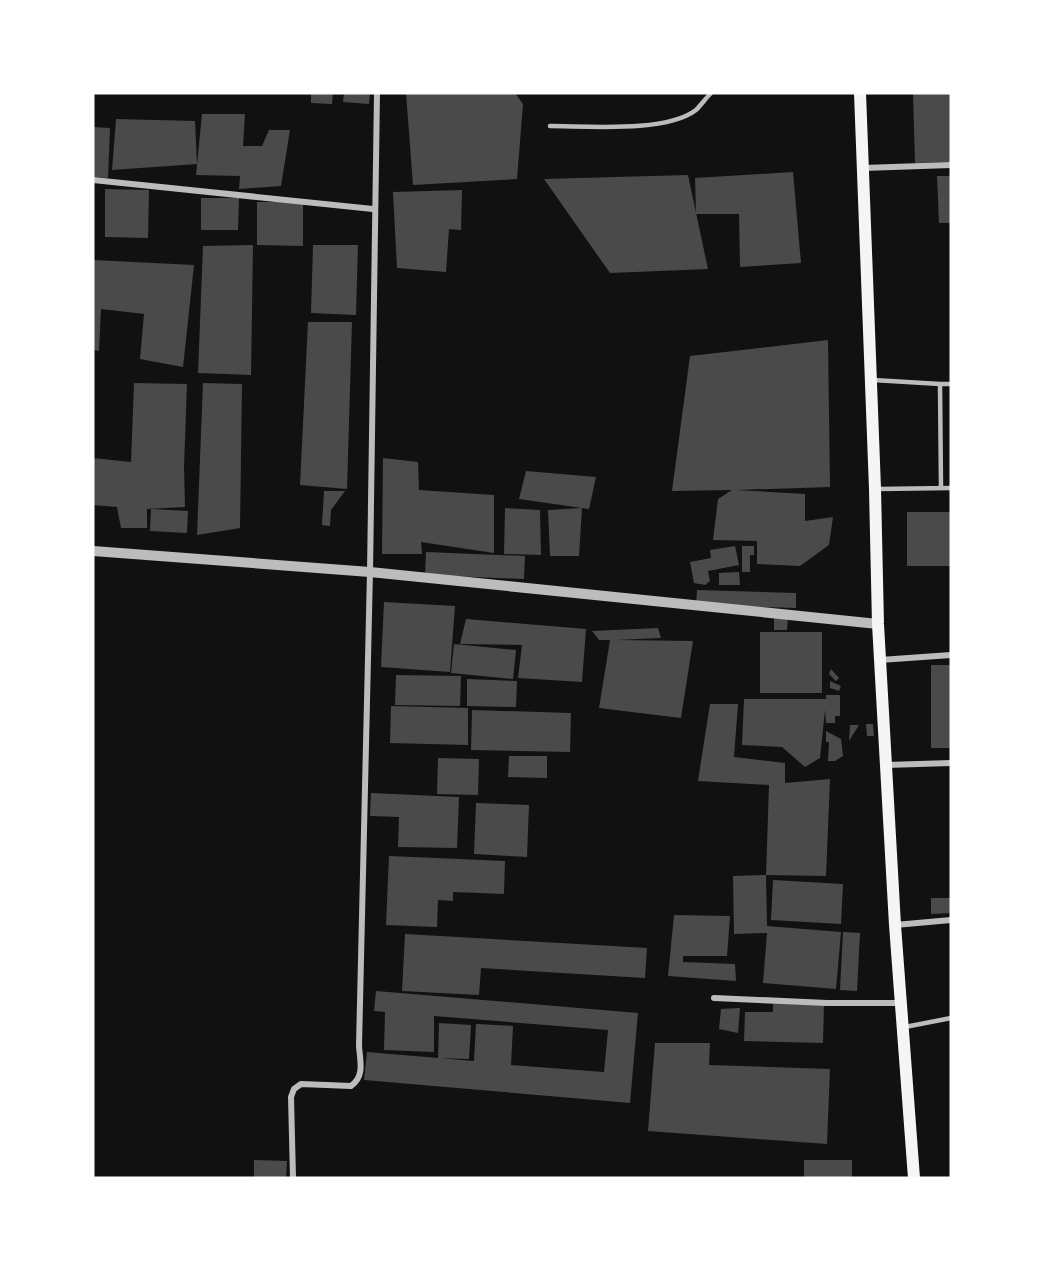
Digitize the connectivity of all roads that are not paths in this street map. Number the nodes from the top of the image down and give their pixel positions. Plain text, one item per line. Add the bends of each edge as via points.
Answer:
1 (377, 93) edge
2 (711, 93) edge
3 (860, 93) edge
4 (550, 126) dead end
5 (951, 165) edge
6 (863, 168) junction
7 (93, 180) edge
8 (374, 209) junction
9 (870, 380) junction
10 (940, 384) junction
11 (951, 384) edge
12 (941, 488) junction
13 (951, 488) edge
14 (875, 489) junction
15 (93, 551) edge
16 (370, 572) junction
17 (878, 624) junction
18 (951, 656) edge
19 (880, 660) junction
20 (951, 763) edge
21 (886, 765) junction
22 (951, 920) edge
23 (895, 925) junction
24 (714, 998) dead end
25 (901, 1002) junction
26 (951, 1018) edge
27 (903, 1028) junction
28 (293, 1178) edge
29 (914, 1178) edge

1 - 8 street
2 - 4 lane via 696,110 681,118 635,127
3 - 6 main road
5 - 6 street
6 - 9 main road
7 - 8 street
8 - 16 street
9 - 10 lane
9 - 14 main road
10 - 11 lane
10 - 12 lane
12 - 13 lane
12 - 14 lane
14 - 17 main road
15 - 16 street
16 - 17 street
16 - 28 street via 361,1073 351,1086 301,1084 294,1089
17 - 19 main road
18 - 19 street
19 - 21 main road
20 - 21 street
21 - 23 main road
22 - 23 street
23 - 25 main road
24 - 25 street
25 - 27 main road
26 - 27 lane
27 - 29 main road

